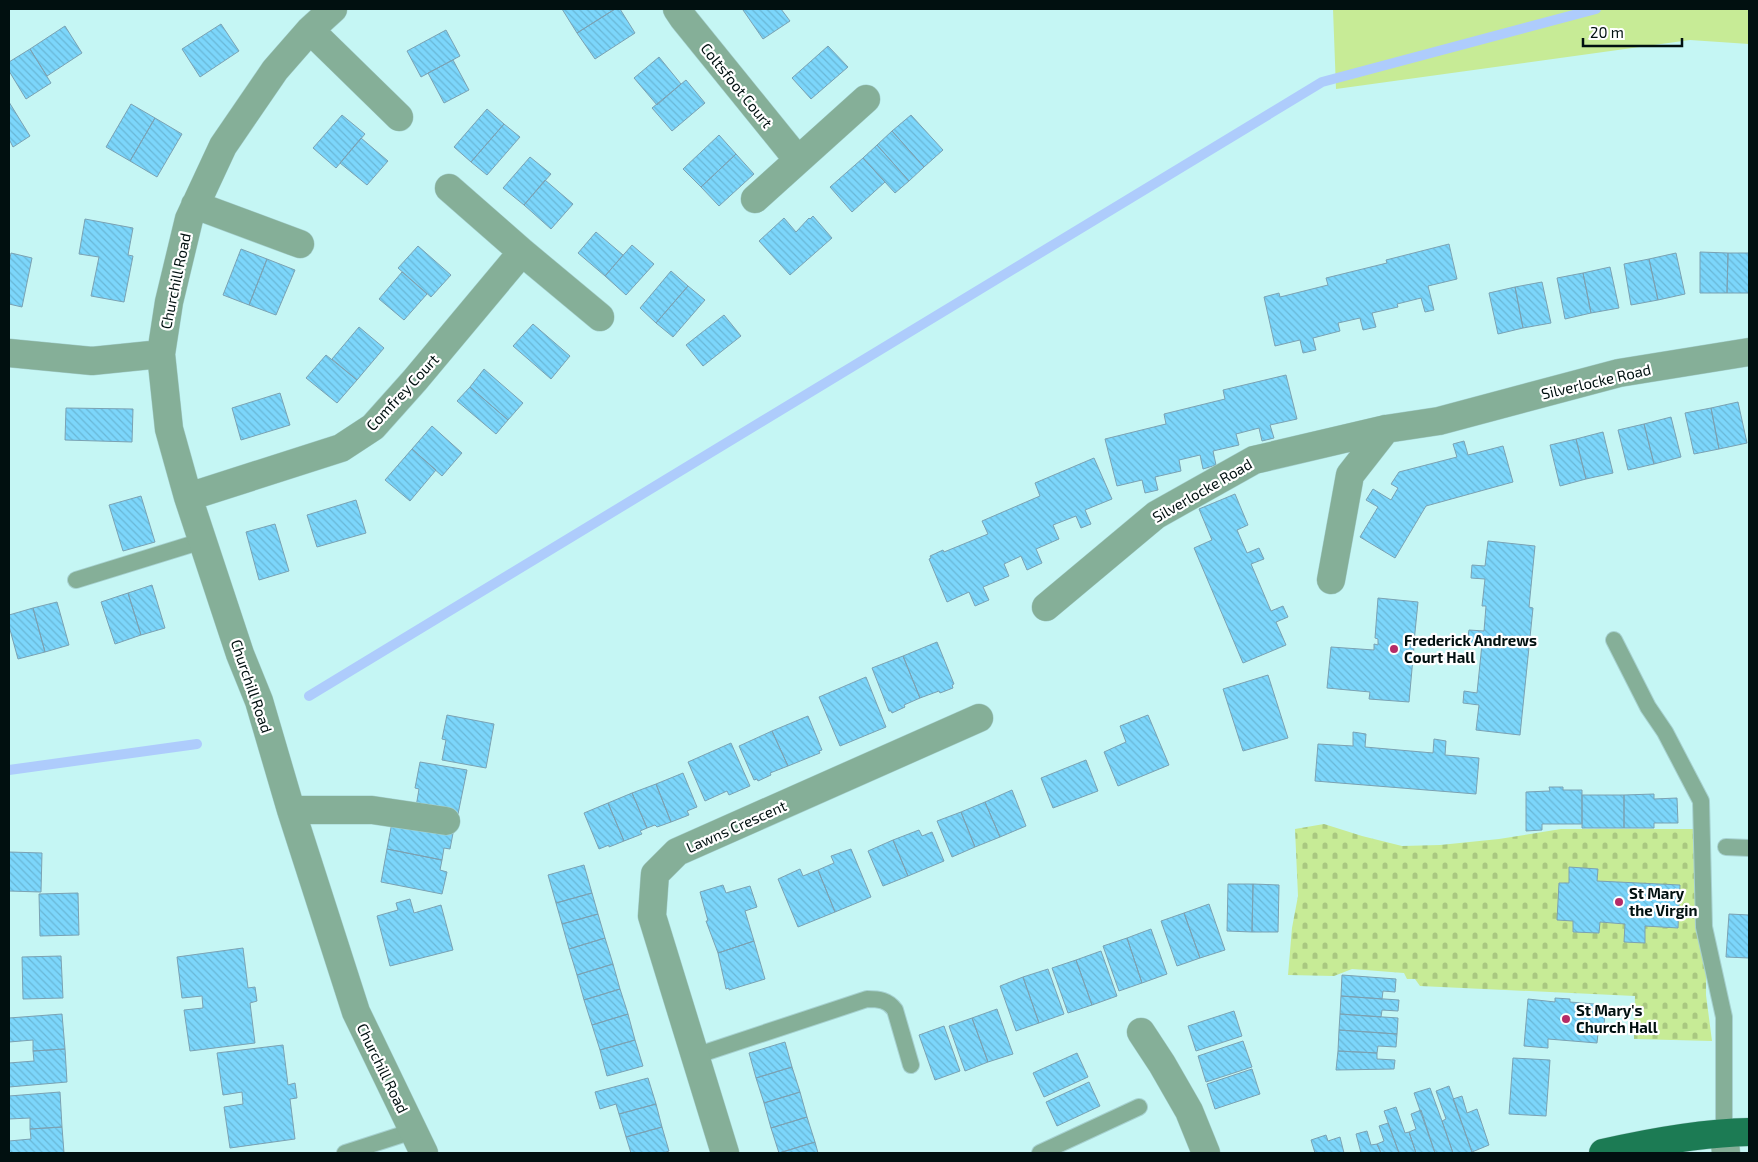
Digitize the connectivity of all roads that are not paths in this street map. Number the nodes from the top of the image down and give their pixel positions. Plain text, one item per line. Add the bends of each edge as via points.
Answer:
1 (332, 9) edge
2 (678, 9) edge
3 (310, 30) junction
4 (866, 99) dead end
5 (399, 117) dead end
6 (798, 160) junction
7 (450, 188) dead end
8 (755, 199) dead end
9 (196, 205) junction
10 (300, 244) dead end
11 (522, 252) junction
12 (600, 316) dead end
13 (1749, 352) edge
14 (9, 354) edge
15 (161, 354) junction
16 (1386, 429) junction
17 (188, 497) junction
18 (202, 541) junction
19 (76, 580) dead end
20 (1332, 580) dead end
21 (1046, 607) dead end
22 (1614, 640) dead end
23 (979, 718) dead end
24 (291, 810) junction
25 (446, 821) dead end
26 (1726, 847) dead end
27 (1749, 848) edge
28 (1141, 1032) dead end
29 (695, 1056) junction
30 (911, 1065) dead end
31 (1139, 1107) dead end
32 (1733, 1140) edge
33 (419, 1142) edge
34 (345, 1153) edge
35 (725, 1153) edge
36 (1040, 1153) edge
37 (1206, 1153) edge
38 (1603, 1153) edge

1 - 3 street, Churchill Road
2 - 6 street, Coltsfoot Court
3 - 5 street
3 - 9 street, Churchill Road via 275,70 223,146
4 - 6 street
6 - 8 street
7 - 11 street
9 - 10 street
9 - 15 street, Churchill Road via 189,219 169,302
11 - 12 street
11 - 17 street, Comfrey Court via 373,427 341,448
13 - 16 street, Silverlocke Road via 1619,373 1439,421
14 - 15 street via 92,361
15 - 17 street, Churchill Road via 169,429
16 - 20 street via 1350,475
16 - 21 street, Silverlocke Road via 1254,460 1156,515
17 - 18 street, Churchill Road
18 - 19 lane
18 - 24 street, Churchill Road via 240,654 260,701
22 - 32 lane via 1701,800 1704,928 1724,1017
23 - 29 street, Lawns Crescent via 677,852 655,874 652,916
24 - 25 street via 372,810
24 - 33 street, Churchill Road via 356,1012
26 - 27 lane
28 - 37 street via 1189,1111
29 - 30 lane via 867,999 878,999 890,1003 895,1010
29 - 35 street, Lawns Crescent
31 - 36 lane
32 - 38 main road via 1670,1139
33 - 34 lane

